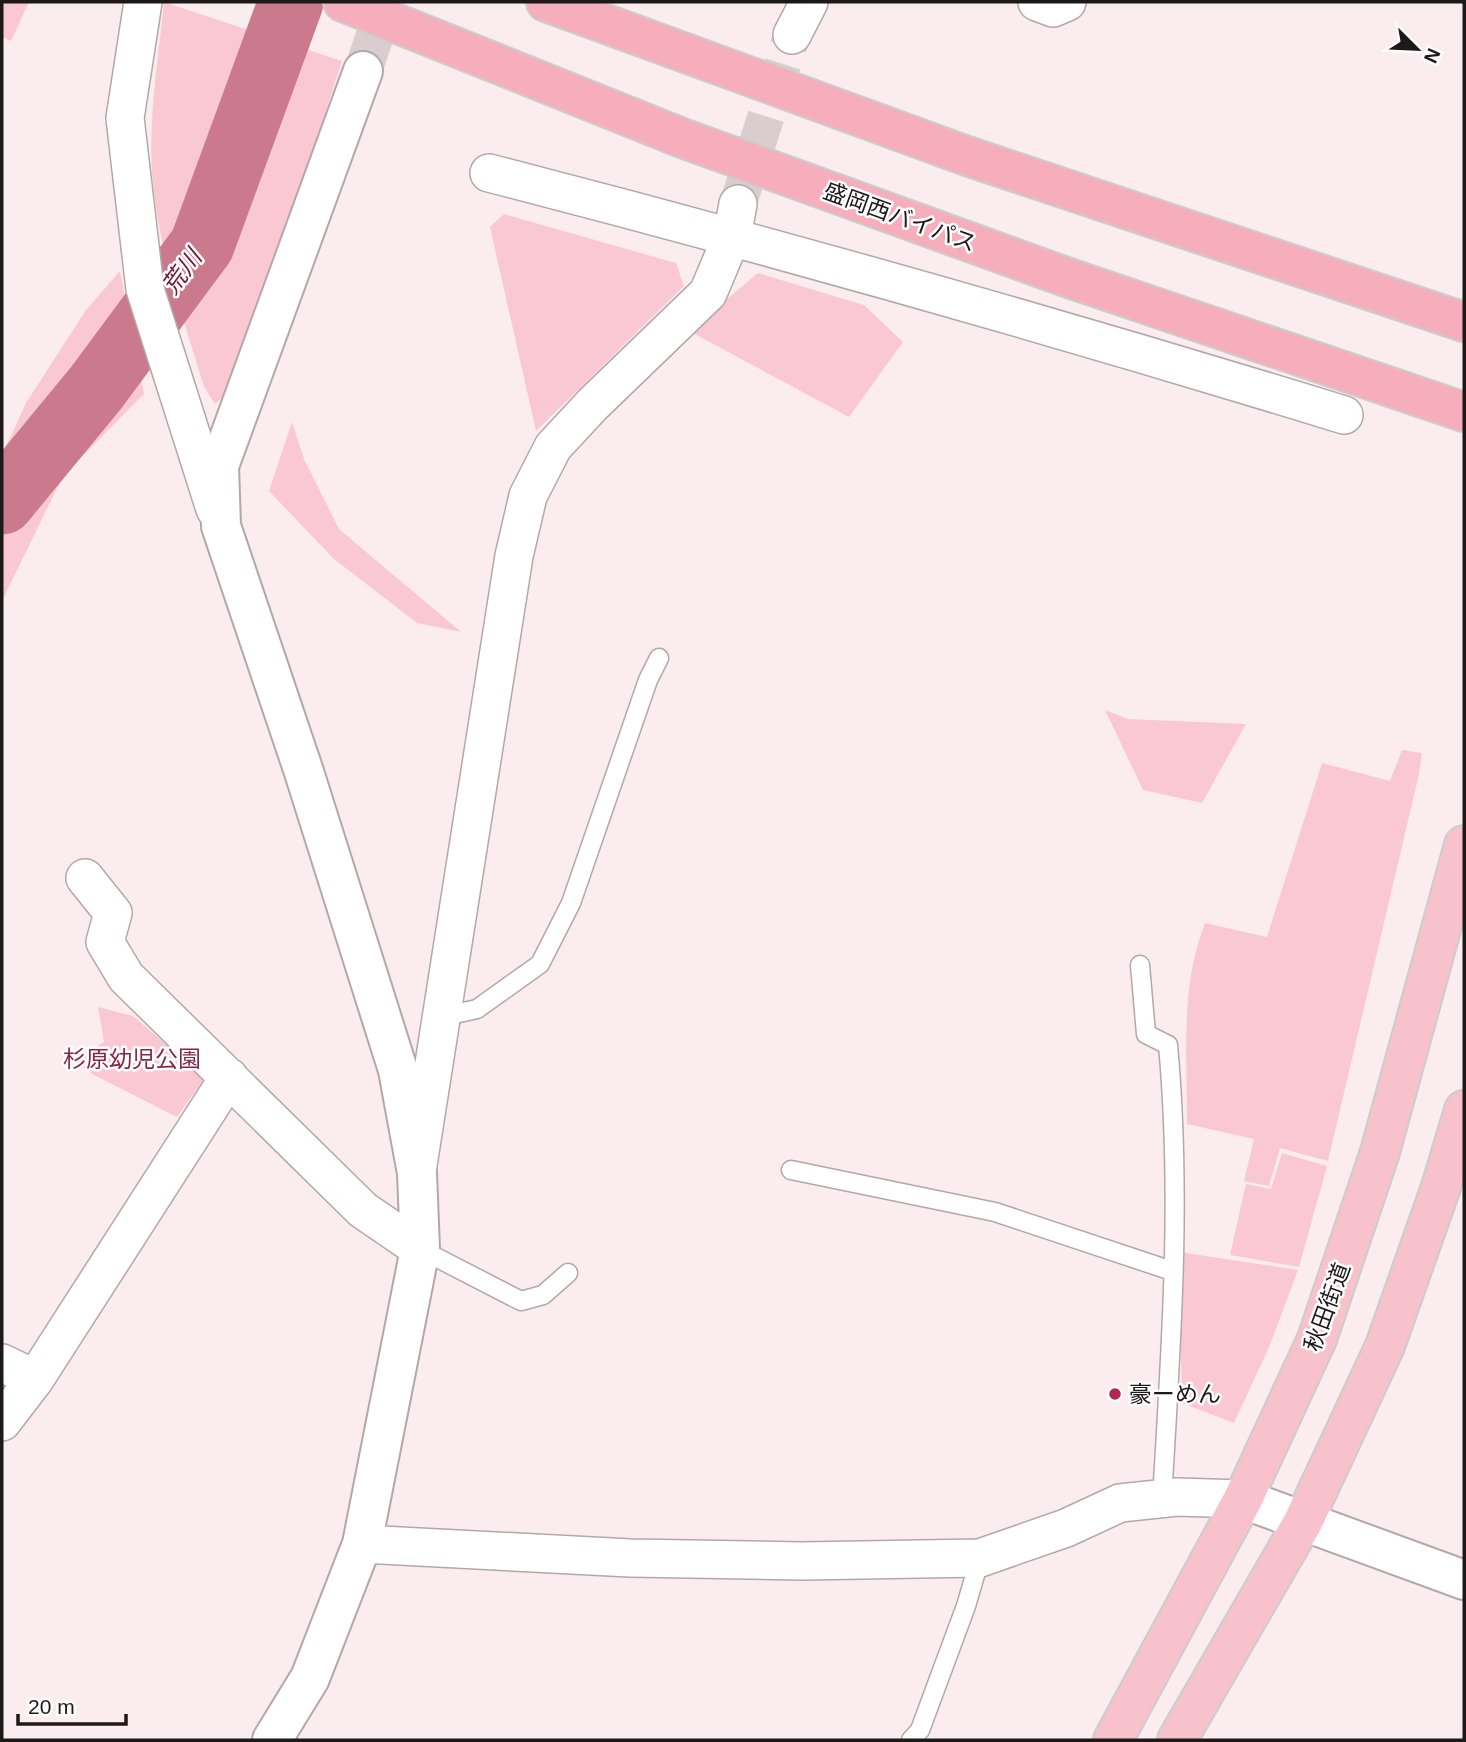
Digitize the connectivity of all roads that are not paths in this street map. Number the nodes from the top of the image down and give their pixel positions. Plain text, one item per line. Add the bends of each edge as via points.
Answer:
1 (143, 2) edge
2 (546, 2) edge
3 (808, 2) edge
4 (1037, 2) edge
5 (1068, 2) edge
6 (353, 5) edge
7 (792, 35) tunnel mouth
8 (363, 71) tunnel mouth
9 (489, 173) dead end
10 (735, 220) junction
11 (1464, 322) edge
12 (1464, 412) edge
13 (1344, 415) dead end
14 (221, 526) junction
15 (659, 658) dead end
16 (1464, 845) edge
17 (85, 878) dead end
18 (1140, 965) dead end
19 (441, 1017) junction
20 (229, 1077) junction
21 (1464, 1110) edge
22 (791, 1170) dead end
23 (417, 1173) junction
24 (420, 1249) junction
25 (1172, 1271) junction
26 (568, 1273) dead end
27 (2, 1363) edge
28 (35, 1379) junction
29 (2, 1422) edge
30 (1162, 1499) junction
31 (1243, 1499) junction
32 (1303, 1522) junction
33 (362, 1544) junction
34 (980, 1558) junction
35 (1464, 1580) edge
36 (272, 1740) edge
37 (911, 1740) edge
38 (1113, 1740) edge
39 (1177, 1740) edge

1 - 14 street via 125,118 145,289
2 - 11 highway via 967,156
3 - 7 street
4 - 5 street via 1053,8
6 - 12 highway, 盛岡西バイパス via 682,138 1066,278
8 - 14 street via 219,466
9 - 10 street
10 - 13 street
10 - 19 street via 708,293 553,447 528,496 513,556
14 - 23 street via 398,1070
15 - 19 lane via 571,904 540,964 477,1009
16 - 31 main road, 秋田街道 via 1380,1152 1317,1339
17 - 20 street via 113,913 105,942 126,976
18 - 25 lane via 1146,1034 1168,1045 1174,1116
19 - 23 street
20 - 24 street via 363,1210
20 - 28 street
21 - 32 main road via 1385,1346
22 - 25 lane via 995,1212
23 - 24 street
24 - 26 lane via 521,1301 543,1295
24 - 33 street
25 - 30 lane
27 - 28 street
28 - 29 street
30 - 31 street
30 - 34 street via 1120,1503 1066,1528
31 - 32 street
31 - 38 main road, 秋田街道
32 - 35 street
32 - 39 main road
33 - 34 street via 630,1558
33 - 36 street via 310,1678
34 - 37 lane via 925,1718

